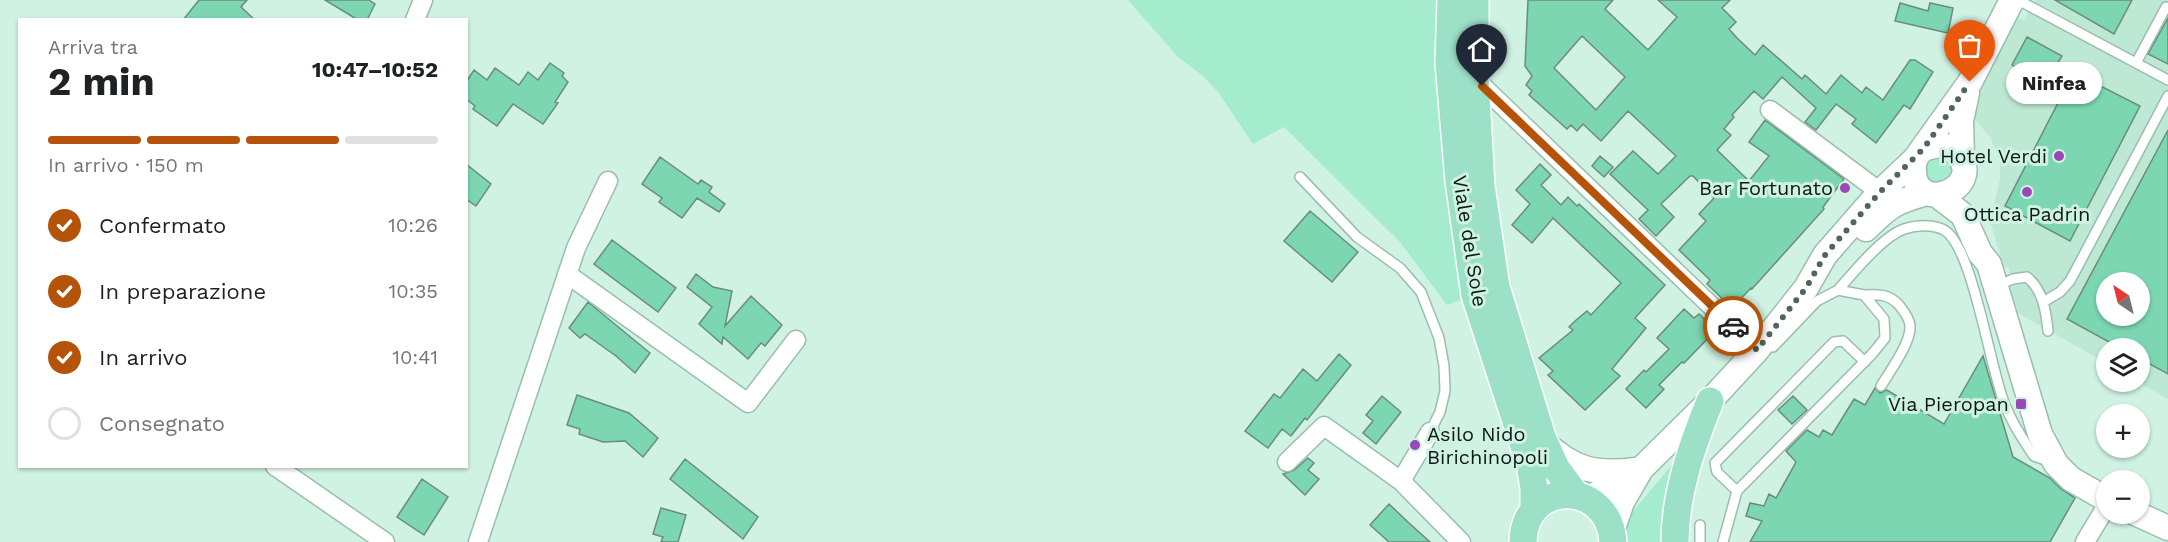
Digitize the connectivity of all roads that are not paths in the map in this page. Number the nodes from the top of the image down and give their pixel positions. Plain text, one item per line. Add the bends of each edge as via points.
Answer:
1 (423, 0) edge
2 (1451, 0) edge
3 (1475, 0) edge
4 (2012, 0) edge
5 (2018, 0) edge
6 (2168, 8) edge
7 (416, 18) edge
8 (2136, 63) junction
9 (1475, 79) junction
10 (2168, 80) edge
11 (1970, 82) junction
12 (2168, 96) edge
13 (1770, 110) dead end
14 (1919, 154) junction
15 (1962, 168) junction
16 (1300, 177) dead end
17 (608, 181) dead end
18 (1880, 192) junction
19 (1932, 194) junction
20 (1989, 264) junction
21 (567, 274) junction
22 (1997, 286) junction
23 (1806, 288) junction
24 (1838, 290) junction
25 (1864, 295) junction
26 (2043, 302) junction
27 (2048, 332) dead end
28 (796, 340) dead end
29 (1757, 350) junction
30 (1865, 362) junction
31 (1881, 386) dead end
32 (1710, 401) junction
33 (1430, 432) joint
34 (1544, 442) junction
35 (1287, 462) dead end
36 (2056, 464) junction
37 (278, 468) edge
38 (1641, 469) junction
39 (1401, 482) junction
40 (1737, 491) junction
41 (2096, 494) edge
42 (1582, 496) junction
43 (2150, 520) edge
44 (2096, 524) edge
45 (1700, 525) dead end
46 (2168, 528) edge
47 (1525, 532) edge
48 (1612, 537) edge
49 (385, 542) edge
50 (478, 542) edge
51 (1461, 542) edge
52 (1676, 542) edge
53 (1700, 542) edge
54 (1723, 542) edge
55 (2085, 542) edge

1 - 7 street
2 - 47 main road, Viale del Sole via 1449,63 1459,181 1475,295 1530,464 1534,488
3 - 9 main road, Viale del Sole
4 - 11 street
5 - 8 lane
6 - 8 lane
8 - 10 lane
9 - 29 street
9 - 34 main road, Viale del Sole via 1481,186 1497,287
11 - 14 street
11 - 15 street via 1961,121
12 - 26 lane via 2070,281
13 - 18 street
14 - 15 street via 1938,144 1952,148
14 - 18 street
14 - 19 street via 1913,172 1917,184
15 - 19 street via 1957,187 1948,194
15 - 20 street via 1989,248
16 - 33 lane via 1357,237 1400,268 1421,292 1439,338 1444,366 1440,412
17 - 21 street
18 - 23 street via 1825,255
19 - 20 street via 1963,215
19 - 23 street via 1897,202 1886,210 1835,265
20 - 22 street
21 - 28 street via 748,403
21 - 50 street
22 - 26 lane via 2027,277 2037,285
22 - 36 street via 2040,434
23 - 29 street
24 - 25 lane
24 - 29 lane via 1817,301 1772,348
24 - 36 lane via 1878,247 1903,229 1926,225 1945,230 1959,246 2005,404 2034,456
25 - 30 lane via 1884,318 1885,338
25 - 31 lane via 1893,298 1910,325 1906,343
26 - 27 lane
29 - 32 street
30 - 40 lane
30 - 40 lane via 1843,341 1834,342 1715,463 1717,472
32 - 38 street
32 - 52 main road via 1688,456 1675,527
33 - 39 street
34 - 38 street via 1560,458 1585,469
34 - 42 main road, Viale del Sole via 1556,468
35 - 39 street via 1324,426
36 - 41 street
37 - 49 street
38 - 42 street via 1612,487
38 - 48 street via 1622,502
39 - 51 street
40 - 54 lane
42 - 47 main road, Viale del Sole via 1558,495 1541,503
42 - 48 main road via 1599,506 1608,518
43 - 46 street
44 - 55 street
45 - 53 lane

